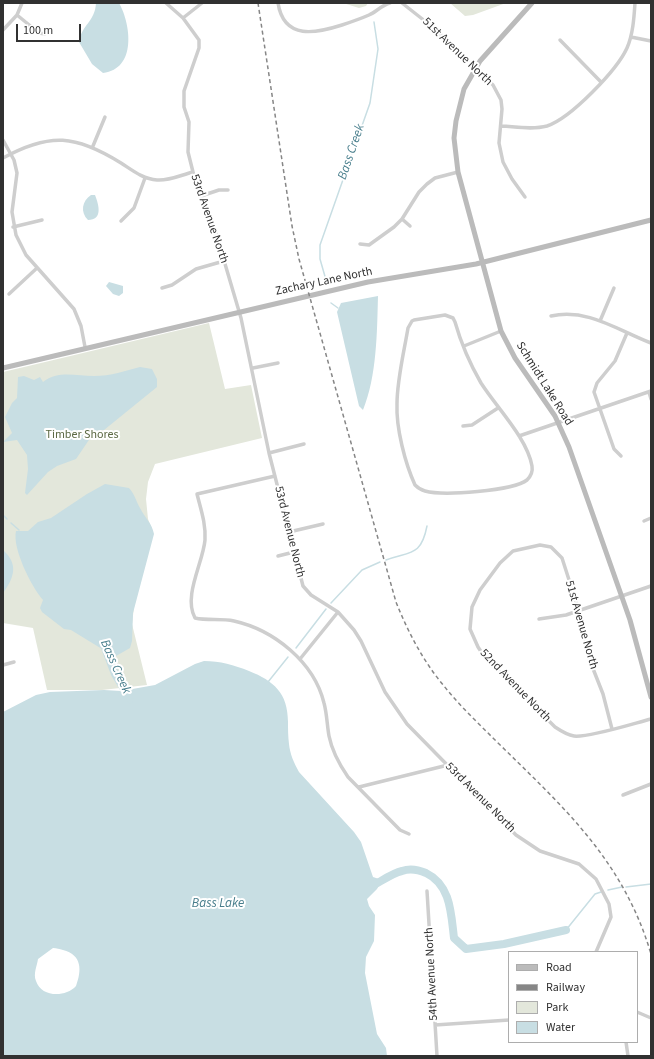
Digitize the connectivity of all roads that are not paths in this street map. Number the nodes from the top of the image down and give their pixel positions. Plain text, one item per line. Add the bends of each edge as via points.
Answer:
1 (22, 3) edge
2 (166, 3) edge
3 (202, 3) edge
4 (278, 3) edge
5 (390, 3) edge
6 (402, 3) edge
7 (532, 3) edge
8 (635, 3) edge
9 (17, 15) junction
10 (183, 18) junction
11 (3, 30) edge
12 (45, 34) dead end
13 (631, 37) junction
14 (560, 40) dead end
15 (651, 41) edge
16 (476, 67) junction
17 (601, 82) junction
18 (105, 117) dead end
19 (502, 126) junction
20 (3, 140) edge
21 (93, 146) junction
22 (11, 154) junction
23 (3, 158) edge
24 (193, 172) junction
25 (458, 172) junction
26 (145, 178) junction
27 (228, 190) dead end
28 (201, 196) junction
29 (525, 197) dead end
30 (402, 219) junction
31 (42, 220) dead end
32 (651, 220) edge
33 (121, 221) dead end
34 (410, 226) dead end
35 (13, 227) junction
36 (360, 244) dead end
37 (224, 261) junction
38 (484, 262) junction
39 (37, 268) junction
40 (162, 288) dead end
41 (614, 288) dead end
42 (9, 294) dead end
43 (239, 311) junction
44 (551, 316) dead end
45 (600, 321) junction
46 (502, 331) junction
47 (627, 333) junction
48 (651, 343) edge
49 (464, 346) junction
50 (85, 347) junction
51 (278, 363) dead end
52 (3, 368) edge
53 (253, 368) junction
54 (650, 392) edge
55 (651, 399) edge
56 (498, 408) junction
57 (598, 408) junction
58 (558, 422) junction
59 (463, 426) dead end
60 (519, 436) junction
61 (304, 444) dead end
62 (269, 453) junction
63 (621, 456) dead end
64 (275, 476) junction
65 (651, 518) edge
66 (644, 521) dead end
67 (323, 524) dead end
68 (289, 532) junction
69 (551, 547) joint
70 (294, 552) junction
71 (278, 556) dead end
72 (651, 586) edge
73 (622, 596) junction
74 (579, 611) junction
75 (338, 612) junction
76 (539, 619) dead end
77 (300, 659) junction
78 (14, 662) dead end
79 (3, 664) edge
80 (651, 697) edge
81 (651, 719) edge
82 (612, 729) junction
83 (448, 765) junction
84 (651, 784) edge
85 (359, 787) junction
86 (623, 795) dead end
87 (410, 834) dead end
88 (427, 891) dead end
89 (596, 951) edge
90 (638, 1012) edge
91 (651, 1018) edge
92 (508, 1020) edge
93 (435, 1025) junction
94 (626, 1043) edge
95 (437, 1056) edge
96 (628, 1056) edge

1 - 9 street
2 - 10 street
3 - 10 street
4 - 5 street via 288,23 299,30 314,33 362,18
6 - 16 street, 51st Avenue North via 426,20
7 - 16 street, Schmidt Lake Road
8 - 13 street
9 - 11 street
9 - 12 street via 39,33
10 - 24 street, 53rd Avenue North via 200,43 184,91 188,152
13 - 15 street
13 - 17 street via 616,66
14 - 17 street
16 - 19 street, 51st Avenue North via 497,92 502,109
16 - 25 street, Schmidt Lake Road via 464,89 456,121
17 - 19 street via 556,123 538,128
18 - 21 street
19 - 29 street, 51st Avenue North via 499,143 503,162
20 - 22 street
21 - 22 street via 54,140 28,146
21 - 26 street
22 - 23 street
22 - 35 street via 17,173 12,200
24 - 26 street via 165,180
24 - 28 street, 53rd Avenue North
25 - 30 street via 436,178 427,184
25 - 38 street, Schmidt Lake Road
26 - 33 street via 134,208
27 - 28 street
28 - 37 street, 53rd Avenue North
30 - 34 street
30 - 36 street via 369,245
31 - 35 street
32 - 38 street, Zachary Lane North
35 - 39 street via 20,246
37 - 40 street via 196,269 172,285
37 - 43 street, 53rd Avenue North
38 - 43 street, Zachary Lane North via 368,282
38 - 46 street, Schmidt Lake Road
39 - 42 street
39 - 50 street via 74,310 81,326
41 - 45 street
43 - 50 street, Zachary Lane North via 178,328
43 - 53 street, 53rd Avenue North
44 - 45 street via 569,313
45 - 47 street
46 - 49 street
46 - 58 street, Schmidt Lake Road via 515,358
47 - 48 street
47 - 57 street via 616,361 595,387 594,396
49 - 56 street via 481,382
49 - 60 street via 455,322 449,316 418,319 409,325 397,402 399,430 413,480 420,490 429,492 492,490 524,482 532,472 532,464
50 - 52 street, Zachary Lane North
51 - 53 street
53 - 62 street, 53rd Avenue North
54 - 55 street
54 - 57 street
56 - 59 street via 472,426
56 - 60 street
57 - 58 street
57 - 63 street via 614,449
58 - 60 street
58 - 73 street, Schmidt Lake Road via 569,446
61 - 62 street
62 - 64 street, 53rd Avenue North
64 - 68 street, 53rd Avenue North
64 - 77 street via 198,494 205,538 193,590 192,613 195,618 234,621 251,627 287,648
65 - 66 street
67 - 68 street
68 - 70 street, 53rd Avenue North
69 - 74 street, 51st Avenue North via 562,558
69 - 82 street, 52nd Avenue North via 534,545 505,556 475,599 470,617 473,638 484,656 555,727 569,735 582,736
70 - 71 street
70 - 75 street, 53rd Avenue North via 306,591
72 - 73 street
73 - 74 street
73 - 80 street, Schmidt Lake Road
74 - 76 street
74 - 82 street, 51st Avenue North via 590,661 604,694
75 - 77 street
75 - 83 street, 53rd Avenue North via 361,641 376,675 396,709 419,737
77 - 85 street via 316,681 321,693 329,737 336,758 348,777
78 - 79 street
81 - 82 street
83 - 85 street
83 - 89 street, 53rd Avenue North via 524,841 540,851 579,864 596,879 609,904 610,917
84 - 86 street
85 - 87 street via 400,830
88 - 93 street, 54th Avenue North
90 - 91 street
92 - 93 street
93 - 95 street, 54th Avenue North
94 - 96 street

